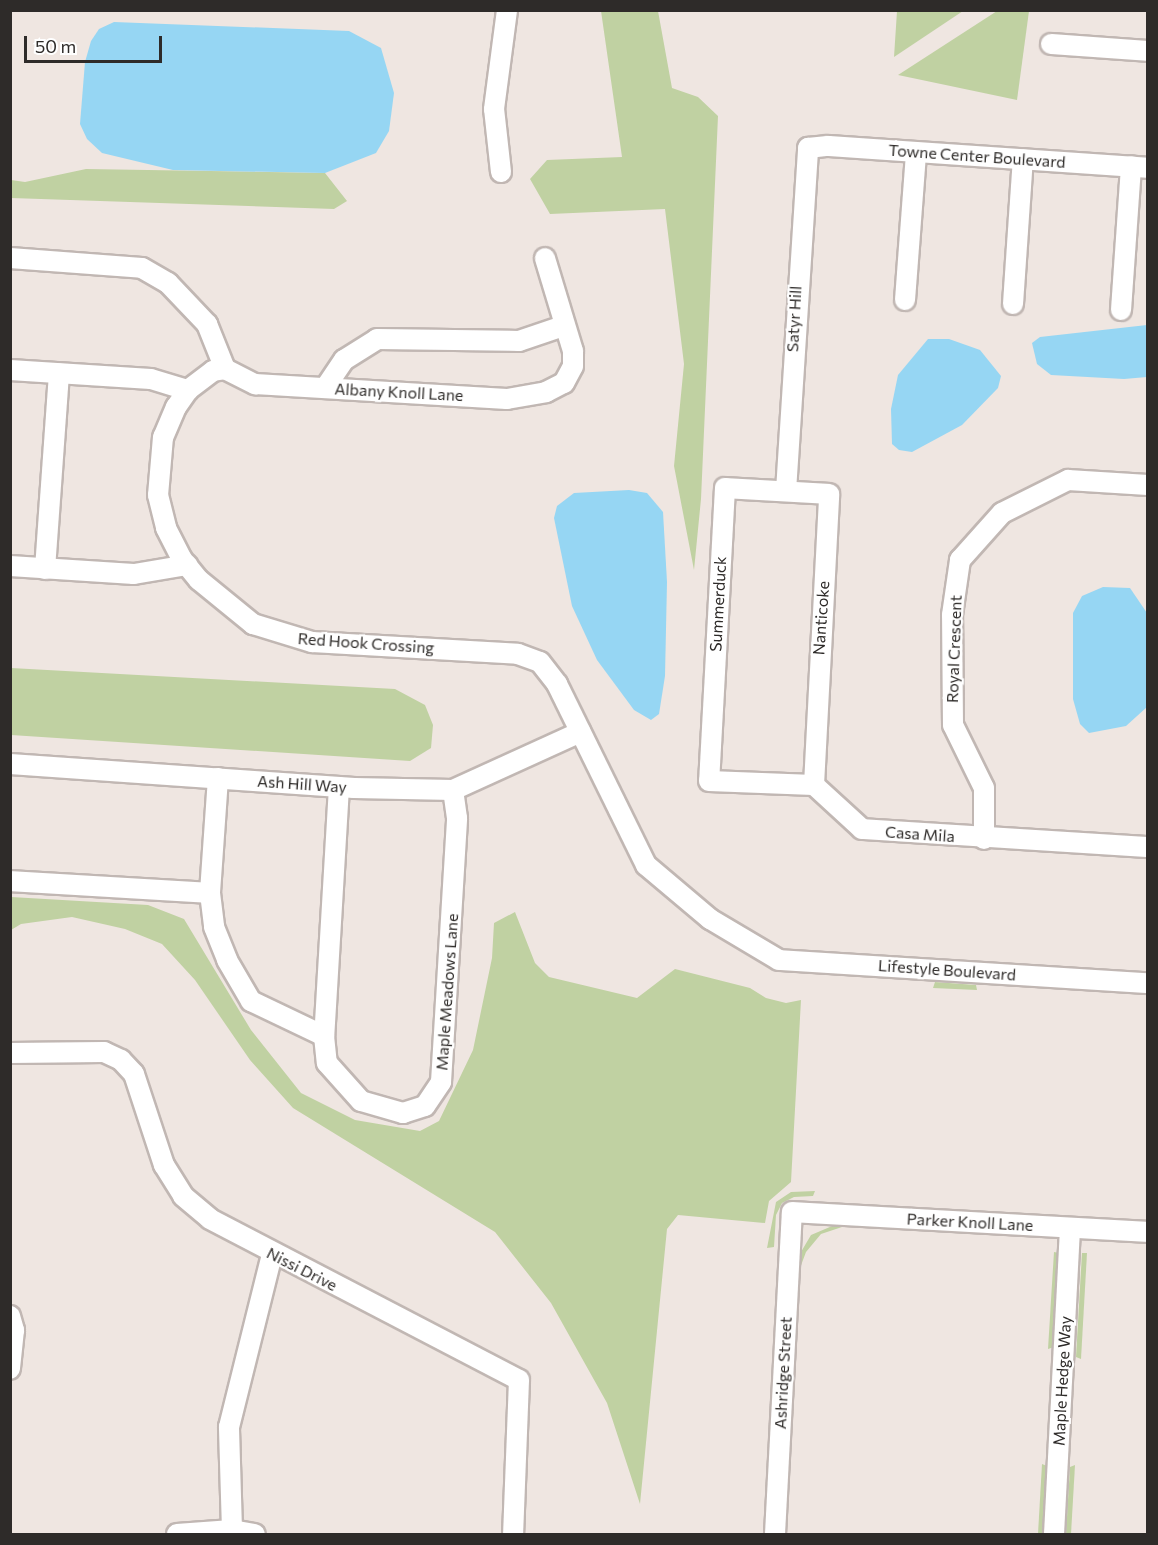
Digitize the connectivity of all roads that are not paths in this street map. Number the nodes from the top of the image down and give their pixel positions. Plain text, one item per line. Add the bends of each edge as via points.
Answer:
1 (507, 10) edge
2 (1051, 44) dead end
3 (1148, 51) edge
4 (808, 148) joint
5 (916, 152) junction
6 (1023, 159) junction
7 (1139, 167) edge
8 (501, 172) dead end
9 (10, 258) edge
10 (545, 258) dead end
11 (905, 300) dead end
12 (1013, 304) dead end
13 (1121, 310) dead end
14 (562, 326) junction
15 (225, 369) junction
16 (10, 370) edge
17 (58, 373) junction
18 (326, 388) junction
19 (188, 390) junction
20 (1148, 485) edge
21 (786, 490) junction
22 (188, 565) junction
23 (10, 566) edge
24 (45, 569) junction
25 (580, 732) junction
26 (10, 764) edge
27 (218, 778) junction
28 (814, 785) junction
29 (339, 787) junction
30 (453, 790) junction
31 (984, 839) junction
32 (1148, 847) edge
33 (10, 881) edge
34 (210, 893) junction
35 (750, 943) joint
36 (1148, 983) edge
37 (324, 1036) junction
38 (13, 1052) edge
39 (792, 1212) joint
40 (1070, 1228) junction
41 (1148, 1232) edge
42 (272, 1254) junction
43 (10, 1316) edge
44 (10, 1369) edge
45 (232, 1530) junction
46 (177, 1534) edge
47 (255, 1534) edge
48 (513, 1534) edge
49 (775, 1534) edge
50 (1054, 1534) edge

1 - 8 street via 494,109
2 - 3 street
4 - 5 street, Towne Center Boulevard
4 - 21 street, Satyr Hill
5 - 6 street, Towne Center Boulevard
5 - 11 street
6 - 7 street, Towne Center Boulevard
6 - 12 street
7 - 13 street
9 - 15 street via 142,267 168,282 207,324
10 - 14 street
14 - 18 street via 519,341 376,339 344,360
14 - 18 street, Albany Knoll Lane via 573,351 571,376 546,392 507,399
15 - 18 street, Albany Knoll Lane via 255,384
15 - 19 street, Red Hook Crossing via 213,371
16 - 17 street
17 - 19 street via 151,379
17 - 24 street
19 - 22 street, Red Hook Crossing via 163,437 158,495 166,528
20 - 31 street, Royal Crescent via 1068,480 1002,513 960,560 952,615 953,724 984,789
21 - 28 street, Nanticoke via 829,494
21 - 28 street, Summerduck via 725,488 709,781
22 - 24 street via 134,574
22 - 25 street, Red Hook Crossing via 200,580 253,624 282,636 312,642 518,654 540,662 557,684
23 - 24 street
25 - 30 street, Ash Hill Way
25 - 35 street, Red Hook Crossing via 646,865 710,919
26 - 27 street, Ash Hill Way
27 - 29 street, Ash Hill Way
27 - 34 street
28 - 31 street, Casa Mila via 862,830
29 - 30 street, Ash Hill Way
29 - 37 street
30 - 37 street, Maple Meadows Lane via 457,818 441,1082 425,1106 403,1113 361,1101 327,1063
31 - 32 street, Casa Mila
33 - 34 street
34 - 37 street via 214,927 227,960 251,1001
35 - 36 street, Lifestyle Boulevard via 779,960
38 - 42 street, Nissi Drive via 104,1052 121,1060 134,1074 164,1165 183,1196 210,1219
39 - 40 street, Parker Knoll Lane
39 - 49 street, Ashridge Street
40 - 41 street, Parker Knoll Lane
40 - 50 street, Maple Hedge Way
42 - 45 street via 229,1427
42 - 48 street, Nissi Drive via 519,1380
43 - 44 street via 14,1330
45 - 46 street
45 - 47 street

